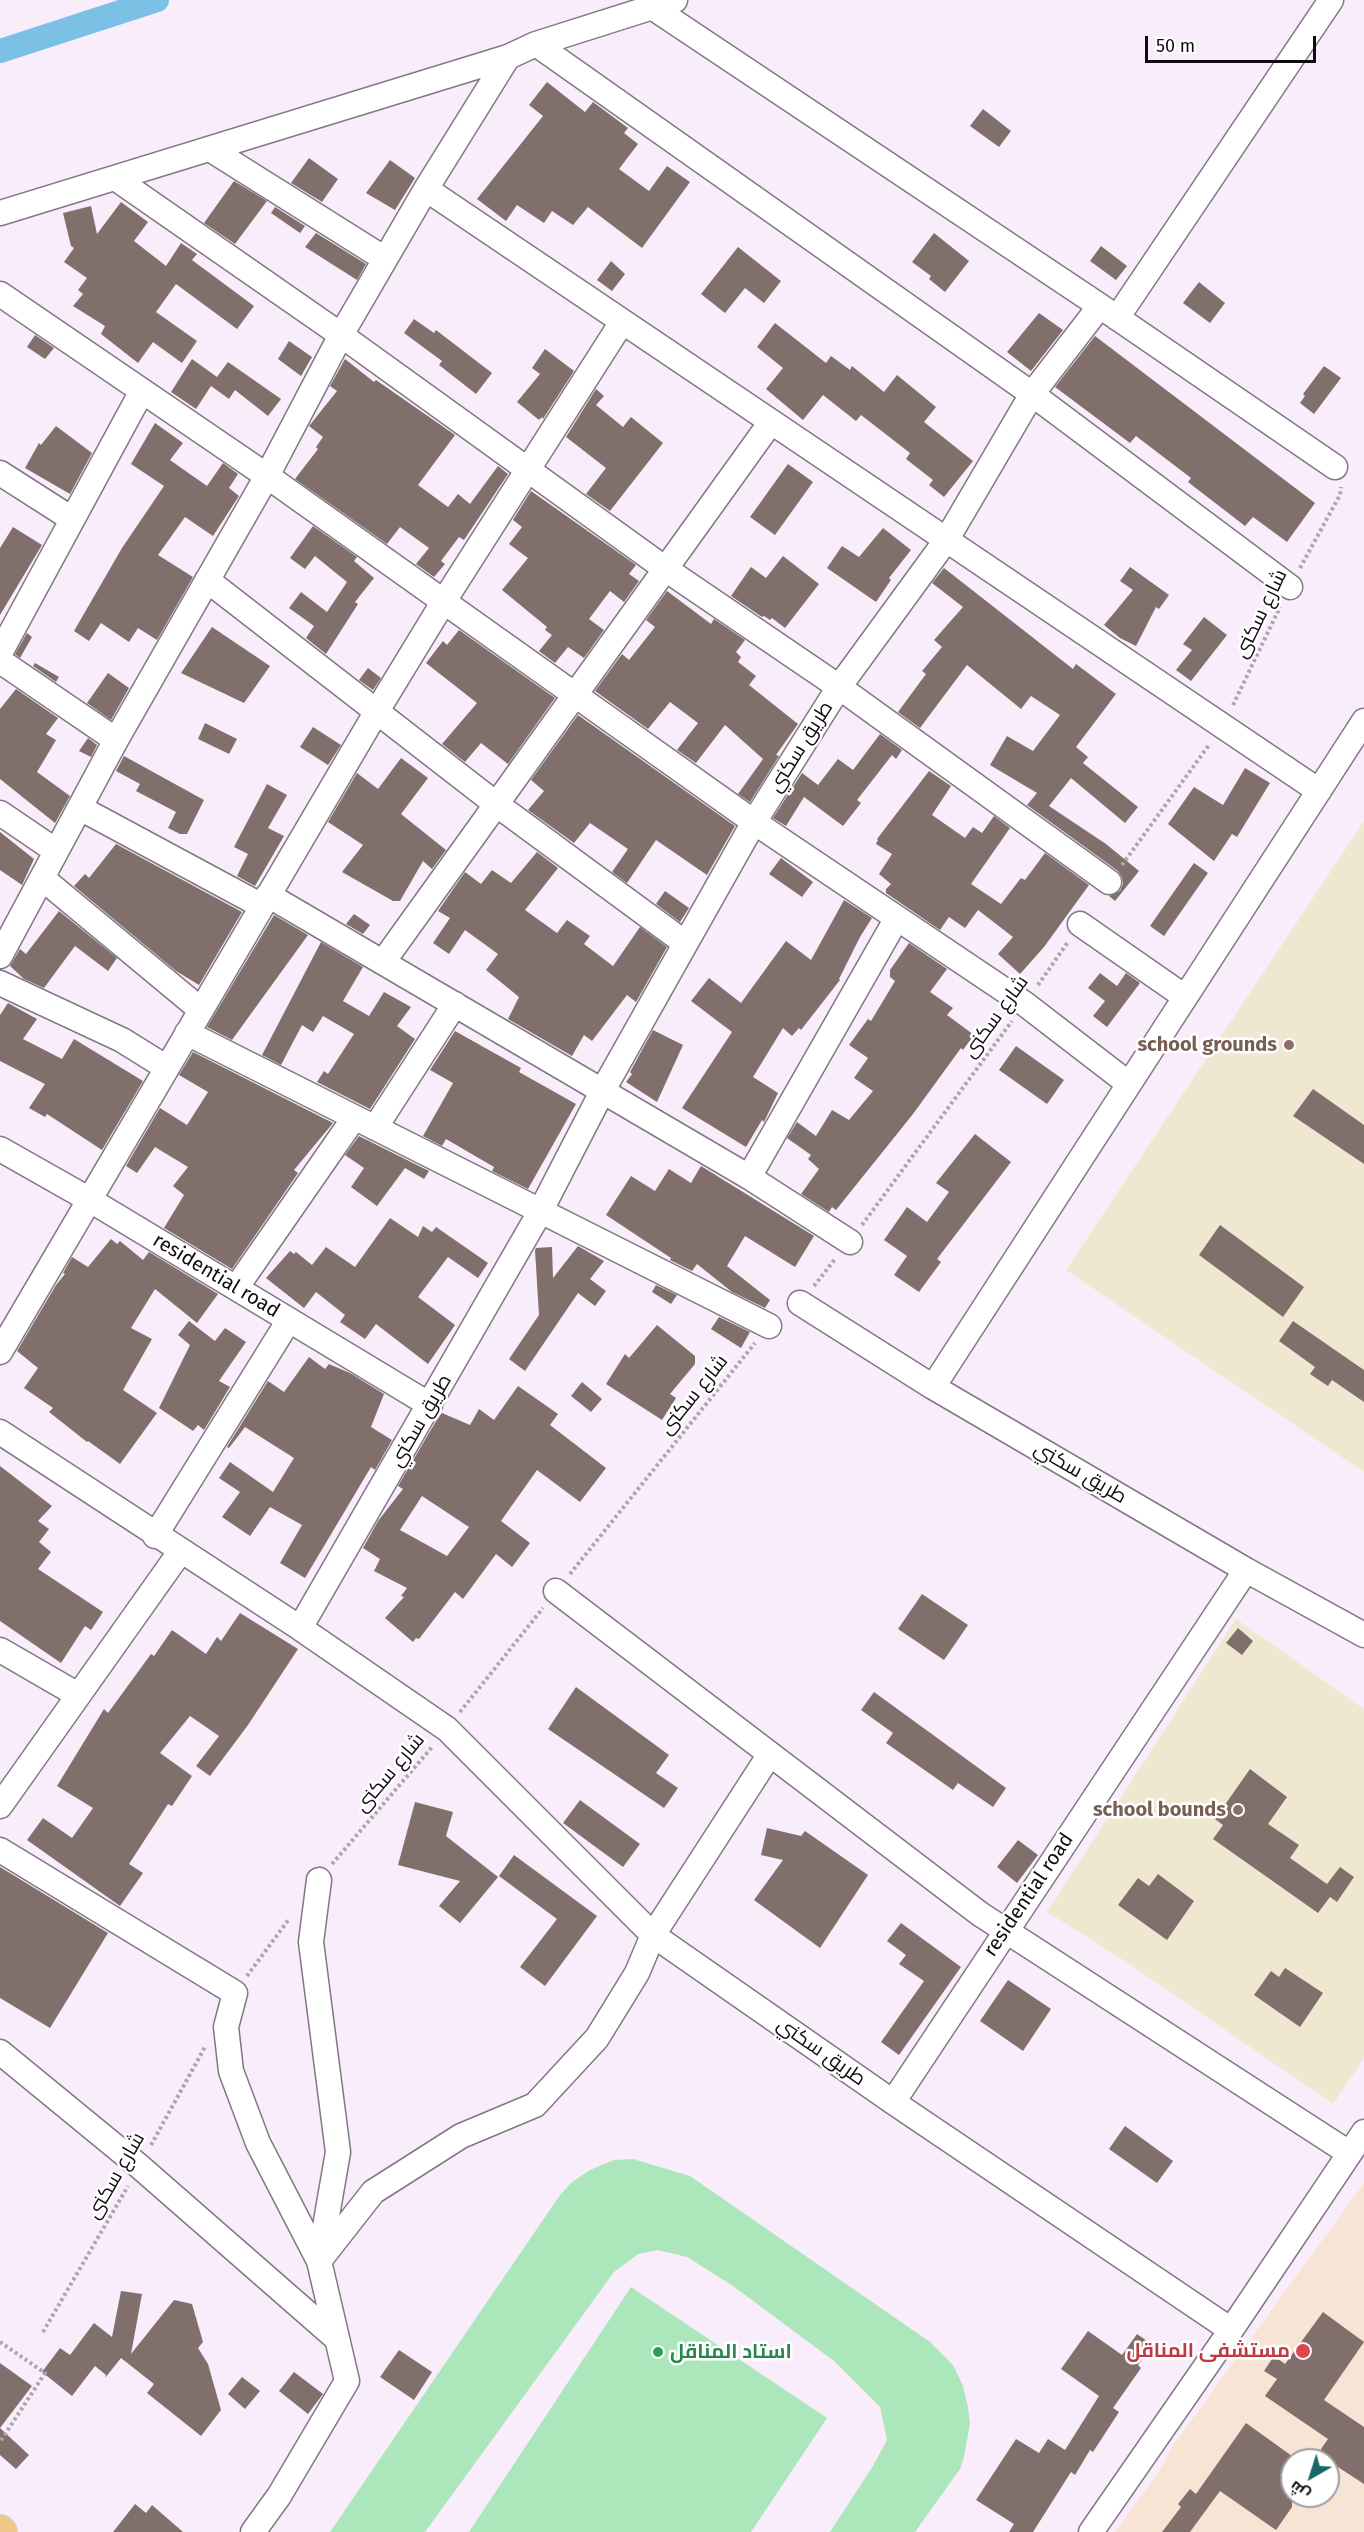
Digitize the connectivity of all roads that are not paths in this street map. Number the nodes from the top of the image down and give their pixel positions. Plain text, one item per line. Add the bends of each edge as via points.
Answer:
1 (675, 0) edge
2 (1331, 0) edge
3 (652, 7) junction
4 (536, 44) junction
5 (508, 57) junction
6 (210, 148) junction
7 (115, 178) junction
8 (426, 189) junction
9 (0, 213) edge
10 (385, 259) junction
11 (0, 294) edge
12 (1108, 312) junction
13 (622, 322) junction
14 (341, 335) junction
15 (142, 391) junction
16 (1032, 394) junction
17 (771, 422) junction
18 (1335, 467) road end
19 (527, 470) junction
20 (0, 473) edge
21 (267, 476) junction
22 (72, 519) junction
23 (947, 539) junction
24 (667, 570) junction
25 (207, 580) junction
26 (1290, 587) road end
27 (444, 601) junction
28 (0, 653) edge
29 (0, 661) edge
30 (839, 687) junction
31 (574, 695) junction
32 (377, 711) junction
33 (1364, 721) edge
34 (116, 740) junction
35 (1319, 791) junction
36 (496, 804) junction
37 (80, 808) junction
38 (0, 813) edge
39 (754, 822) junction
40 (56, 851) junction
41 (42, 878) junction
42 (1109, 882) road end
43 (265, 900) junction
44 (897, 918) junction
45 (1080, 924) road end
46 (685, 943) junction
47 (0, 956) edge
48 (383, 962) junction
49 (0, 983) edge
50 (1185, 998) junction
51 (455, 1004) junction
52 (201, 1010) junction
53 (187, 1033) junction
54 (167, 1068) junction
55 (1129, 1084) junction
56 (603, 1090) junction
57 (364, 1123) junction
58 (1, 1152) edge
59 (748, 1177) junction
60 (90, 1200) junction
61 (540, 1212) junction
62 (850, 1242) road end
63 (236, 1288) junction
64 (800, 1302) road end
65 (289, 1320) junction
66 (769, 1326) road end
67 (0, 1352) edge
68 (933, 1387) junction
69 (430, 1405) junction
70 (0, 1432) edge
71 (155, 1536) junction
72 (180, 1552) junction
73 (1246, 1570) junction
74 (556, 1591) road end
75 (300, 1628) junction
76 (1364, 1635) edge
77 (0, 1650) edge
78 (78, 1695) junction
79 (770, 1754) junction
80 (0, 1806) edge
81 (0, 1850) edge
82 (319, 1880) road end
83 (1005, 1931) junction
84 (653, 1935) junction
85 (0, 2052) edge
86 (893, 2102) junction
87 (1364, 2132) edge
88 (1349, 2153) junction
89 (319, 2261) junction
90 (1231, 2330) junction
91 (337, 2339) junction
92 (253, 2532) edge
93 (1091, 2532) edge

1 - 3 street
2 - 12 street, طريق سكني
3 - 4 street
3 - 12 street
4 - 5 street
4 - 16 street
5 - 6 street
5 - 8 street
6 - 7 street
6 - 10 street
7 - 9 street
7 - 14 street
8 - 10 street
8 - 13 street
10 - 14 street
11 - 15 street
12 - 16 street, طريق سكني
12 - 18 street
13 - 17 street
13 - 19 street
14 - 19 street
14 - 21 street
15 - 21 street
15 - 22 street
16 - 23 street, طريق سكني
16 - 26 street
17 - 23 street
17 - 24 street
19 - 24 street
19 - 27 street
20 - 22 street
21 - 25 street
21 - 27 street
22 - 28 street
23 - 30 street, طريق سكني
23 - 35 street
24 - 30 street
24 - 31 street
25 - 32 street
25 - 34 street
27 - 31 street
27 - 32 street
29 - 34 street
30 - 39 street, طريق سكني
30 - 42 street
31 - 36 street
31 - 39 street
32 - 36 street
32 - 43 street
33 - 35 street
34 - 37 street
35 - 50 street
36 - 46 street
36 - 48 street
37 - 40 street
37 - 43 street
38 - 40 street
39 - 44 street
39 - 46 street, طريق سكني
40 - 41 street
41 - 47 street
41 - 52 street
43 - 48 street
43 - 52 street
44 - 55 street via 1025,1004
44 - 59 street
45 - 50 street
46 - 56 street, طريق سكني
48 - 51 street
49 - 54 street via 122,1040
50 - 55 street
51 - 56 street
51 - 57 street
52 - 53 street
53 - 54 street
53 - 57 street
54 - 60 street
55 - 68 street
56 - 59 street
56 - 61 street, طريق سكني
57 - 61 street
57 - 63 street
58 - 60 street, residential road
59 - 62 street
60 - 63 street, residential road
60 - 67 street
61 - 66 street
61 - 69 street, طريق سكني
63 - 65 street, residential road
64 - 68 street, طريق سكني
65 - 69 street, residential road
65 - 71 street
68 - 73 street, طريق سكني
69 - 75 street, طريق سكني
70 - 71 street, طريق سكني
71 - 72 street, طريق سكني
72 - 75 street, طريق سكني
72 - 78 street
73 - 76 street, طريق سكني
73 - 83 street, residential road
74 - 79 street
75 - 84 street, طريق سكني via 447,1730
77 - 78 street
78 - 80 street
79 - 83 street
79 - 84 street
81 - 89 street via 235,1993 226,2027 231,2071 258,2143
82 - 89 street via 311,1941 338,2152
83 - 86 street, residential road
83 - 88 street
84 - 86 street, طريق سكني
84 - 89 street via 637,1973 597,2038 535,2105 461,2136 373,2192
85 - 91 street via 139,2166
86 - 90 street, طريق سكني
87 - 88 street
88 - 90 street
89 - 91 street
90 - 93 street
91 - 92 street via 347,2381 279,2496

